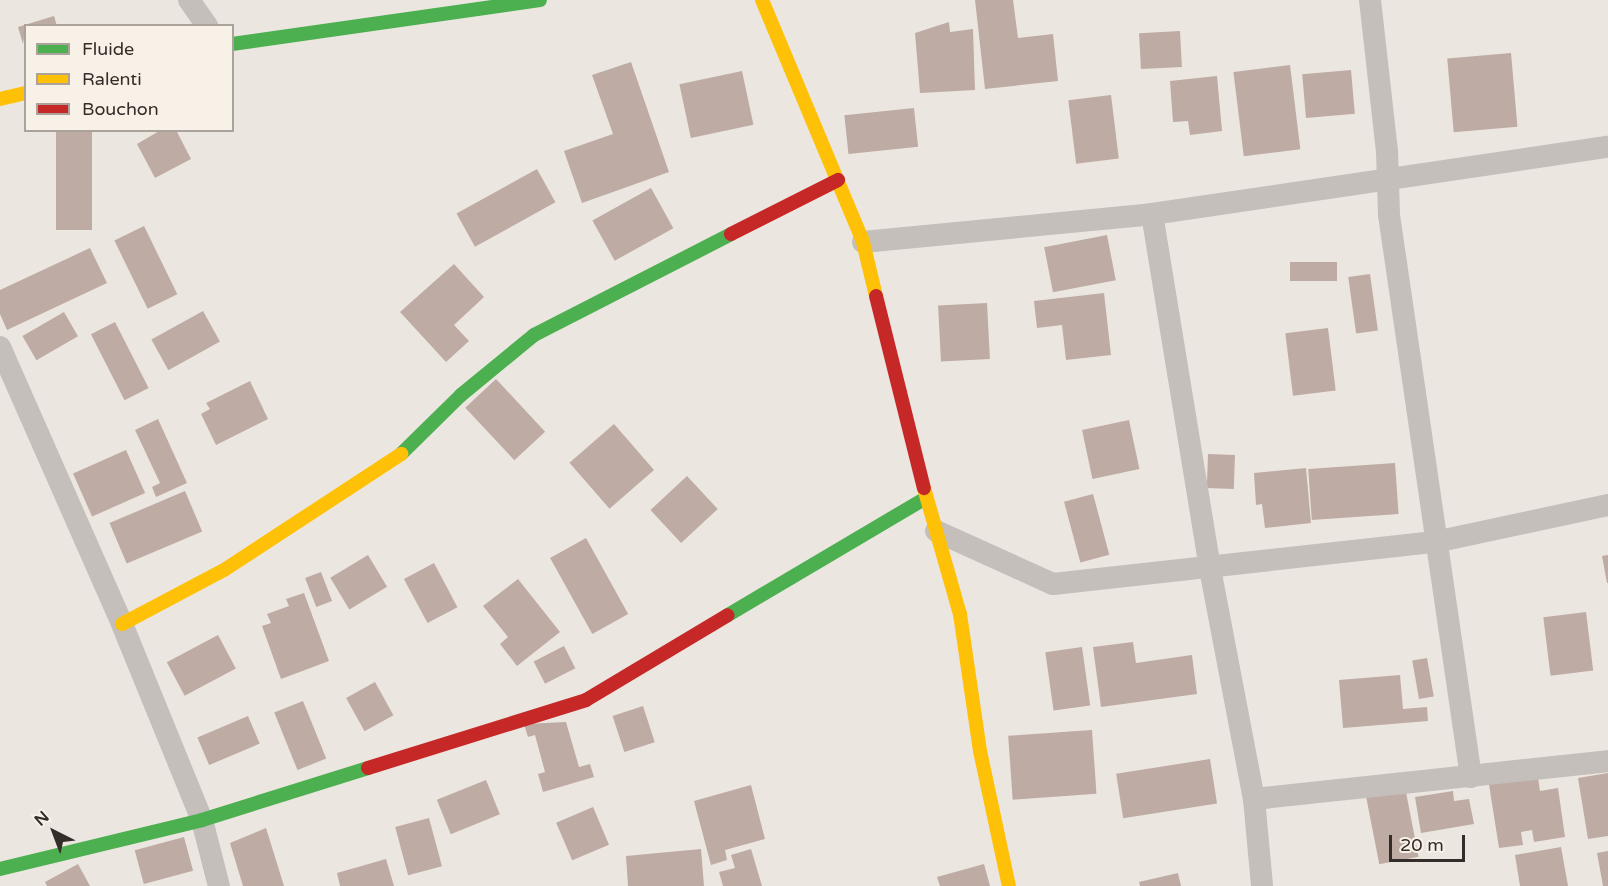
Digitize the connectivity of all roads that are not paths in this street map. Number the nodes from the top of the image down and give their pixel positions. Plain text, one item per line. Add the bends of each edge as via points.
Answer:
1 (189, 0) edge
2 (540, 0) edge
3 (762, 0) edge
4 (1370, 0) edge
5 (206, 24) edge
6 (234, 44) edge
7 (24, 93) edge
8 (0, 99) edge
9 (1608, 147) edge
10 (1388, 178) junction
11 (838, 180) junction
12 (1152, 214) junction
13 (863, 242) junction
14 (0, 347) edge
15 (926, 498) junction
16 (1608, 505) edge
17 (936, 531) junction
18 (1435, 542) junction
19 (1209, 566) junction
20 (122, 624) junction
21 (1608, 761) edge
22 (1471, 777) junction
23 (1254, 799) junction
24 (202, 820) junction
25 (0, 869) edge
26 (219, 886) edge
27 (1009, 886) edge
28 (1262, 886) edge

1 - 5 street
2 - 6 street
3 - 11 street
4 - 10 street
7 - 8 street
9 - 10 street
10 - 12 street
10 - 18 street via 1389,215
11 - 13 street
11 - 20 street via 534,335 461,394 397,458 224,570
12 - 13 street
12 - 19 street
13 - 15 street
14 - 20 street
15 - 17 street
15 - 24 street via 586,700
16 - 18 street
17 - 19 street via 1053,584
17 - 27 street via 960,614 980,751
18 - 19 street
18 - 22 street
19 - 23 street
20 - 24 street
21 - 22 street
22 - 23 street
23 - 28 street
24 - 25 street
24 - 26 street

